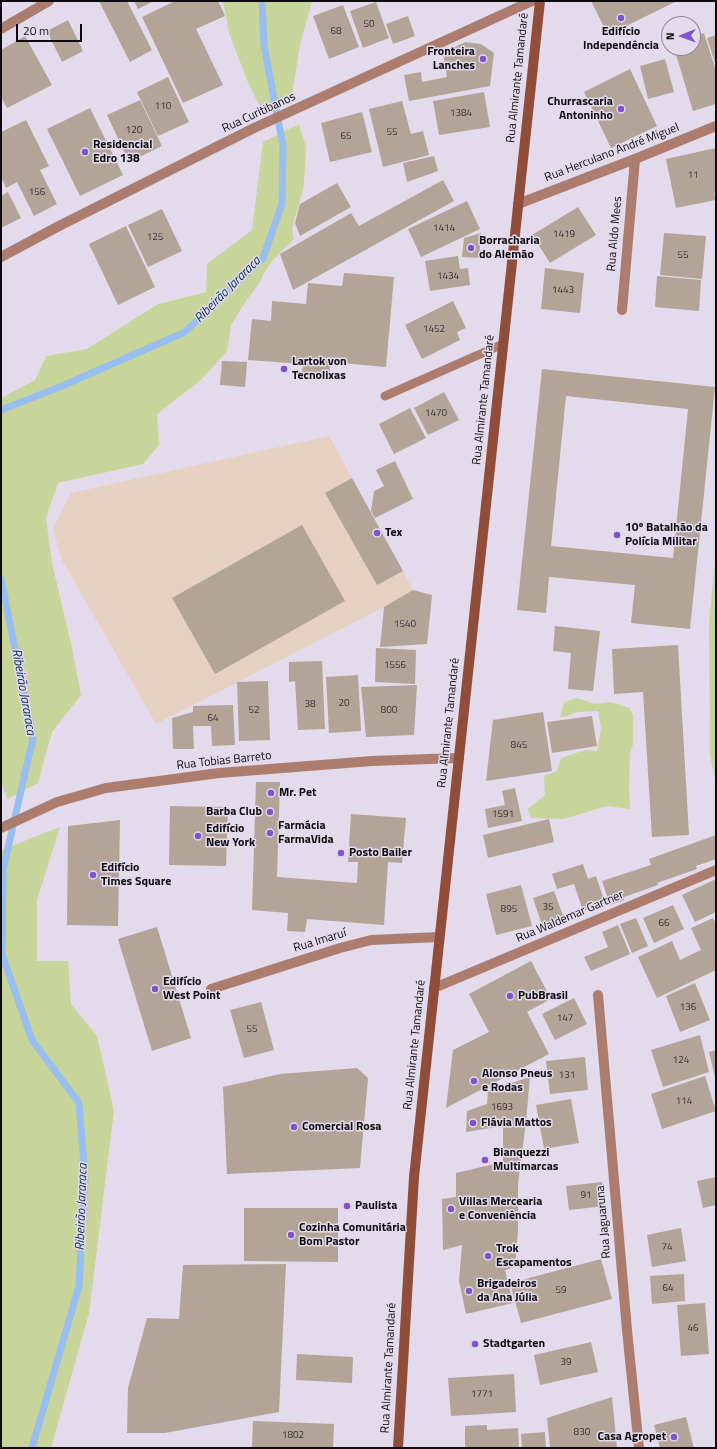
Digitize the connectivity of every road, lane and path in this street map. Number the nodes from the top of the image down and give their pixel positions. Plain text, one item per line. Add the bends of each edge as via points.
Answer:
1 (49, 1) edge
2 (532, 1) edge
3 (540, 1) edge
4 (1, 29) edge
5 (716, 126) edge
6 (635, 159) junction
7 (518, 204) junction
8 (1, 257) edge
9 (622, 310) dead end
10 (503, 344) junction
11 (385, 396) dead end
12 (458, 758) junction
13 (1, 828) edge
14 (716, 870) edge
15 (439, 937) junction
16 (211, 988) dead end
17 (434, 988) junction
18 (598, 995) dead end
19 (398, 1448) edge
20 (639, 1448) edge

1 - 4 street
2 - 8 street, Rua Curitibanos via 254,128
3 - 7 main road, Rua Almirante Tamandaré
5 - 6 street, Rua Herculano André Miguel
6 - 7 street, Rua Herculano André Miguel
6 - 9 street, Rua Aldo Mees
7 - 10 main road, Rua Almirante Tamandaré
10 - 11 lane
10 - 12 main road, Rua Almirante Tamandaré
12 - 13 street, Rua Tobias Barreto via 372,761 219,773 106,788 57,802
12 - 15 main road, Rua Almirante Tamandaré
14 - 17 street, Rua Waldemar Gartner
15 - 16 street, Rua Imaruí via 371,940
15 - 17 main road, Rua Almirante Tamandaré
17 - 19 main road, Rua Almirante Tamandaré via 414,1177
18 - 20 street, Rua Jaguaruna

